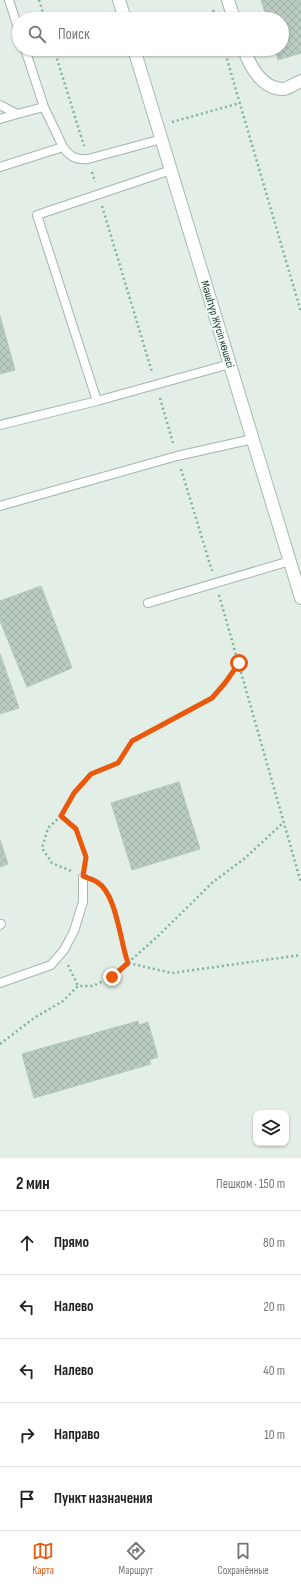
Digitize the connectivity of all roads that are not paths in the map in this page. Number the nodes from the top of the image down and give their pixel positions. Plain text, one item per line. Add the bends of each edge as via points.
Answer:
1 (9, 0) edge
2 (120, 0) edge
3 (228, 0) edge
4 (0, 1) edge
5 (13, 12) edge
6 (123, 12) edge
7 (232, 12) edge
8 (27, 56) edge
9 (136, 56) edge
10 (248, 56) edge
11 (301, 81) edge
12 (0, 105) edge
13 (44, 107) junction
14 (17, 114) junction
15 (0, 119) edge
16 (162, 139) junction
17 (64, 147) junction
18 (0, 167) edge
19 (171, 170) junction
20 (230, 364) junction
21 (97, 401) junction
22 (0, 425) edge
23 (253, 439) junction
24 (0, 506) edge
25 (290, 560) junction
26 (301, 598) edge
27 (148, 604) dead end
28 (83, 876) road end
29 (0, 983) edge

1 - 4 lane
1 - 5 lane
2 - 6 main road
3 - 7 main road
8 - 13 lane
9 - 16 main road, Мәшһүр Жүсіп көшесі
10 - 11 main road via 259,77 271,88 286,89
12 - 14 lane
13 - 14 lane
13 - 17 lane
14 - 15 lane
16 - 17 lane via 77,160 69,155
16 - 19 main road, Мәшһүр Жүсіп көшесі
17 - 18 lane
19 - 20 main road, Мәшһүр Жүсіп көшесі
19 - 21 lane via 37,215
20 - 21 lane
20 - 23 main road, Мәшһүр Жүсіп көшесі
21 - 22 lane
23 - 24 lane via 177,456
23 - 25 main road, Мәшһүр Жүсіп көшесі
25 - 26 main road, Мәшһүр Жүсіп көшесі
25 - 27 lane
28 - 29 lane via 83,902 74,931 64,950 51,965

